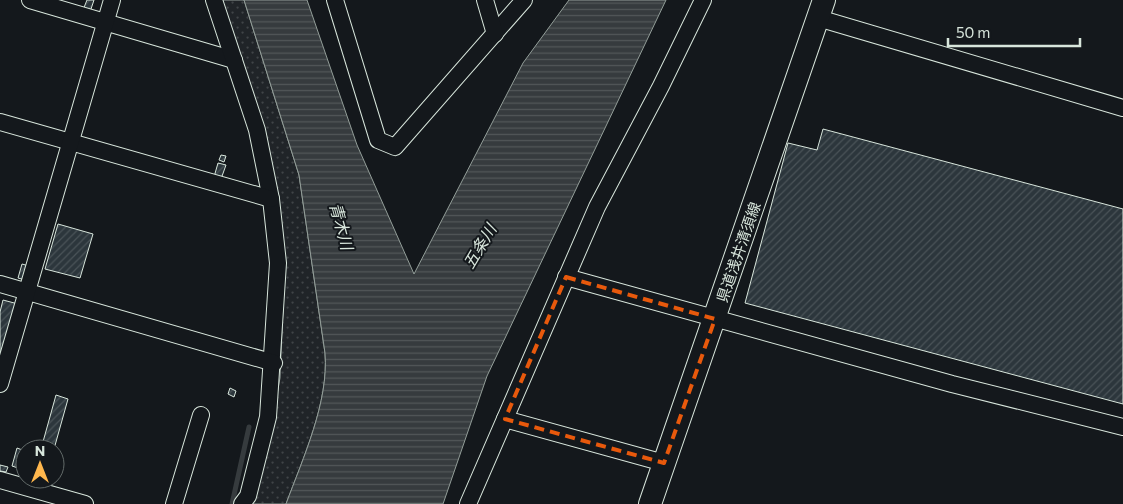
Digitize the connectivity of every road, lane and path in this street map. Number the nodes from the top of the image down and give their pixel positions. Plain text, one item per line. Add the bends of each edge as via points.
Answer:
1 (30, 0) edge
2 (112, 0) edge
3 (214, 0) edge
4 (334, 0) edge
5 (485, 0) edge
6 (524, 0) edge
7 (703, 0) edge
8 (821, 9) edge
9 (106, 22) junction
10 (495, 34) junction
11 (234, 60) junction
12 (1123, 108) edge
13 (0, 122) edge
14 (71, 142) junction
15 (271, 199) junction
16 (566, 277) junction
17 (0, 284) edge
18 (27, 291) junction
19 (715, 319) junction
20 (274, 363) junction
21 (0, 384) edge
22 (201, 415) dead end
23 (504, 419) junction
24 (1123, 428) edge
25 (664, 463) junction
26 (0, 480) edge
27 (85, 504) edge
28 (174, 504) edge
29 (242, 504) edge
30 (468, 504) edge
31 (650, 504) edge

1 - 9 street
2 - 9 street
3 - 11 street
4 - 10 street via 378,140 395,147
5 - 10 street
6 - 10 street
7 - 16 street via 597,207
8 - 12 street
8 - 19 main road, 県道浅井清須線
9 - 11 street
9 - 14 street
11 - 15 street via 257,130
13 - 14 street
14 - 15 street
14 - 18 street
15 - 20 street via 278,263
16 - 19 street
16 - 23 street
17 - 18 street
18 - 20 street
18 - 21 street
19 - 24 street
19 - 25 main road, 県道浅井清須線
20 - 29 street via 268,417 248,496
22 - 28 street
23 - 25 street
23 - 30 street
25 - 31 main road, 県道浅井清須線
26 - 27 street

